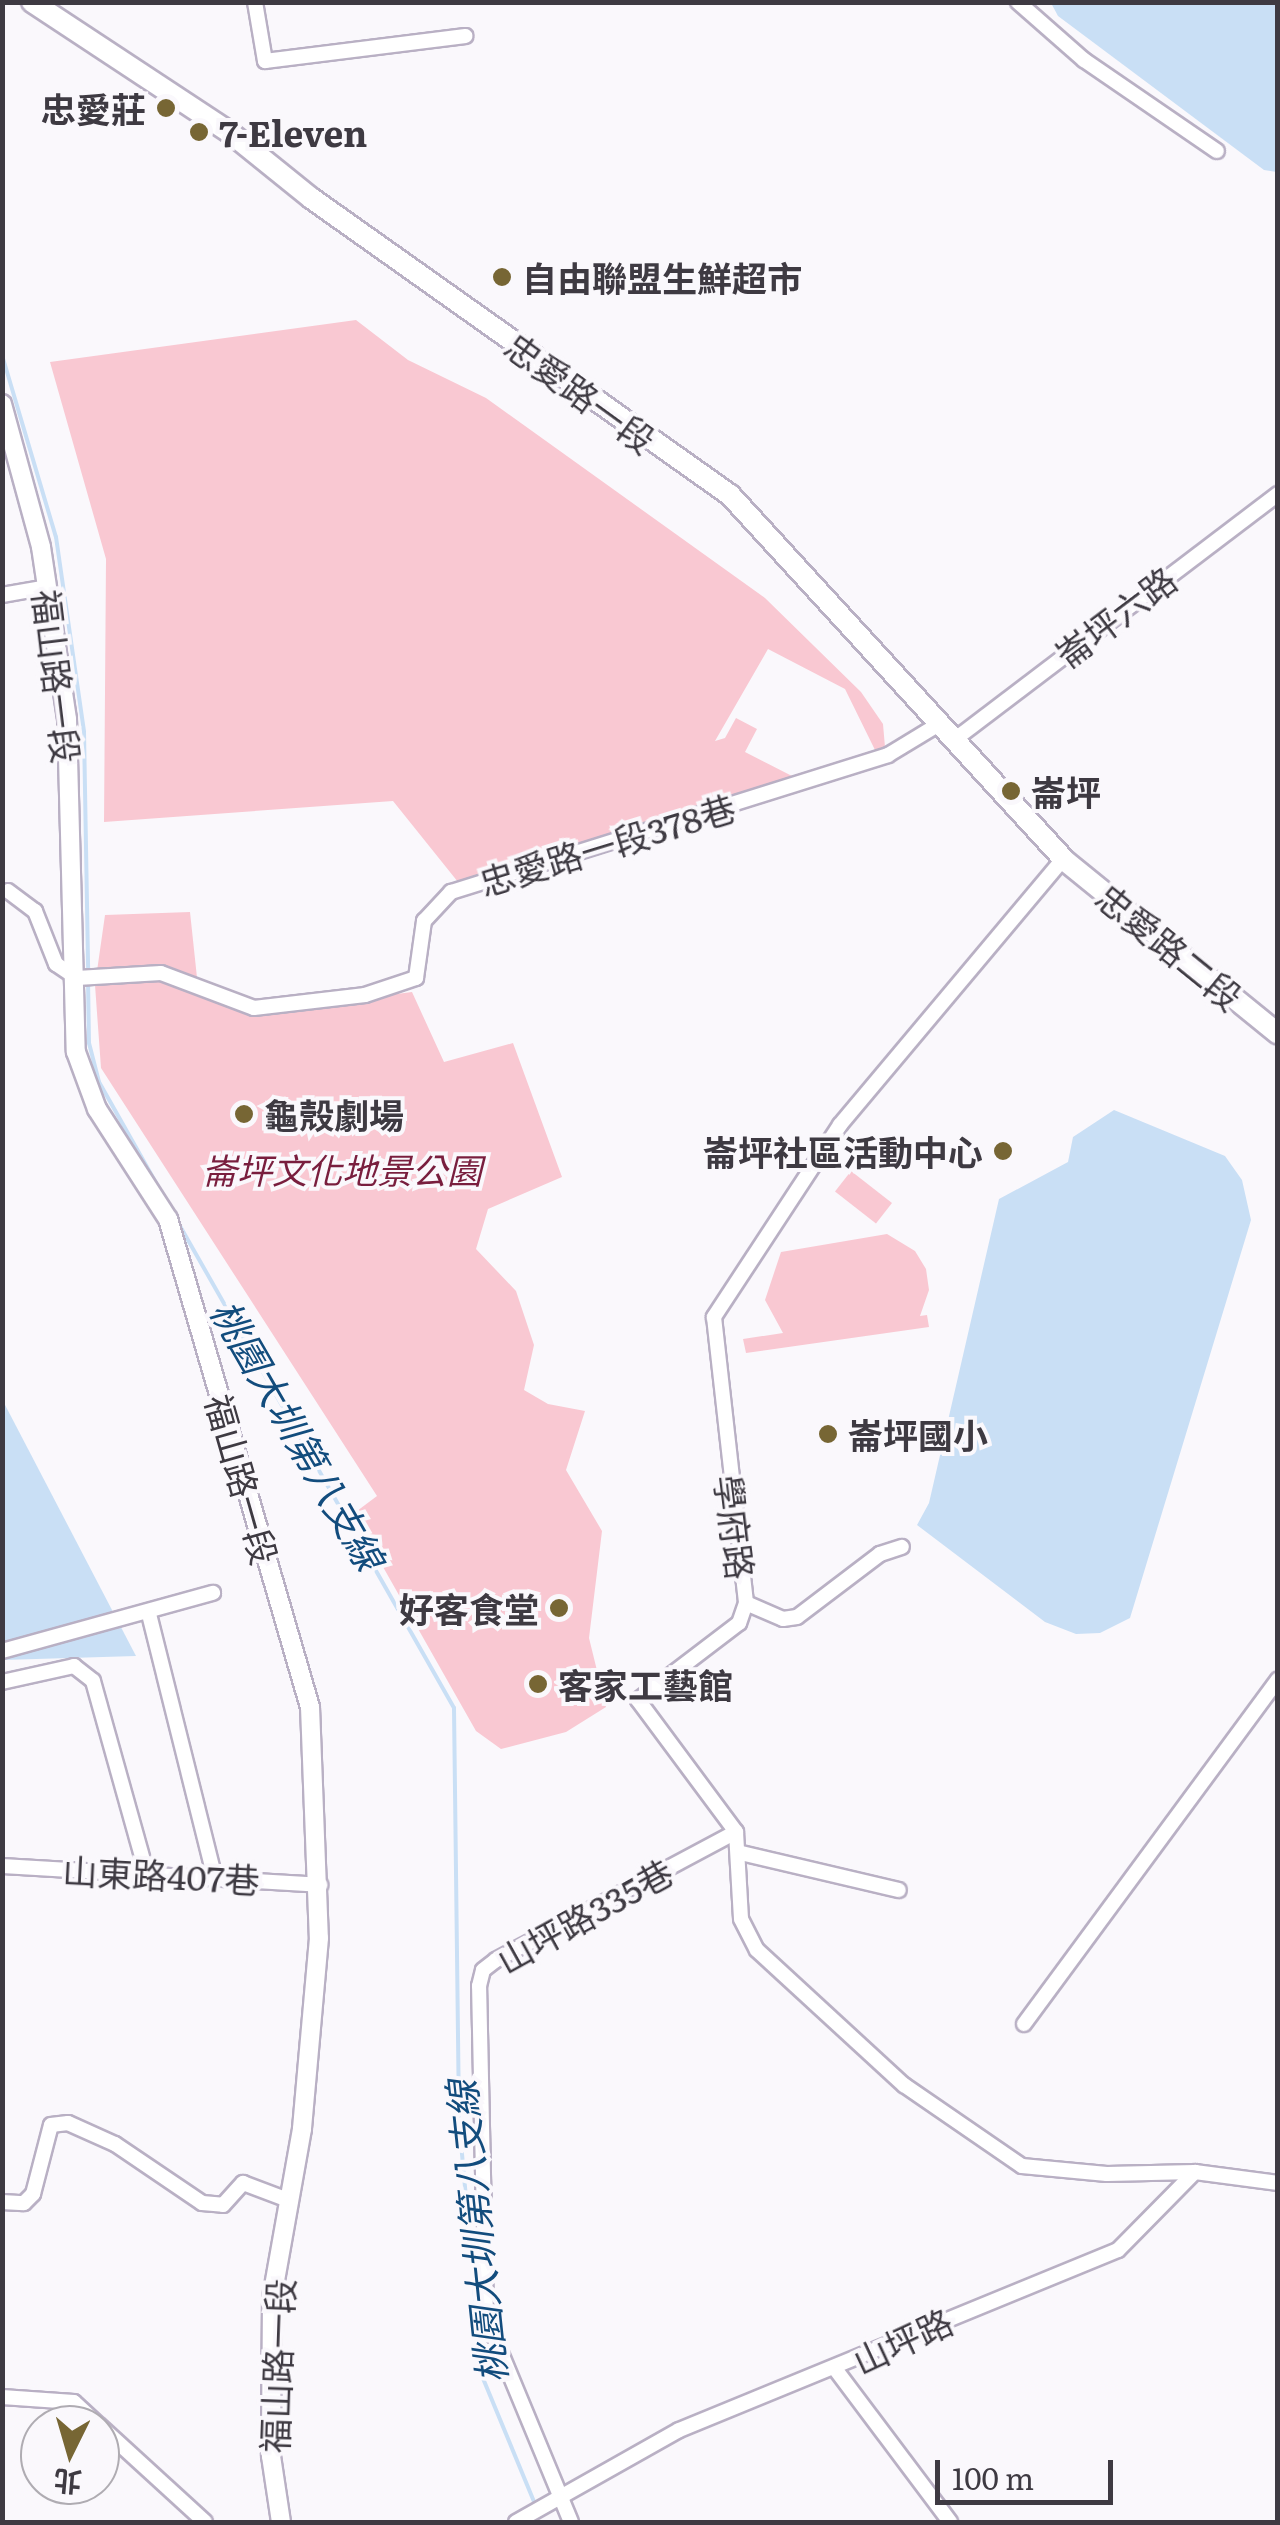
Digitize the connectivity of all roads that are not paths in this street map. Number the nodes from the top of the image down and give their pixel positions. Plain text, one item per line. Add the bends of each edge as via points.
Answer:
1 (32, 2) edge
2 (255, 2) edge
3 (1018, 2) edge
4 (465, 36) dead end
5 (1217, 151) dead end
6 (2, 404) edge
7 (1278, 494) edge
8 (48, 587) junction
9 (2, 595) edge
10 (939, 724) junction
11 (954, 740) junction
12 (1063, 859) junction
13 (8, 891) dead end
14 (84, 978) junction
15 (1278, 1034) edge
16 (902, 1547) dead end
17 (212, 1592) dead end
18 (746, 1603) junction
19 (149, 1614) junction
20 (2, 1651) edge
21 (1278, 1679) edge
22 (2, 1682) edge
23 (736, 1832) junction
24 (741, 1852) junction
25 (2, 1866) edge
26 (148, 1874) junction
27 (214, 1875) junction
28 (320, 1884) junction
29 (900, 1890) dead end
30 (1024, 2024) dead end
31 (1194, 2172) junction
32 (1278, 2183) edge
33 (291, 2201) junction
34 (2, 2202) edge
35 (836, 2370) junction
36 (2, 2397) edge
37 (77, 2405) edge
38 (120, 2444) edge
39 (560, 2492) junction
40 (205, 2522) edge
41 (280, 2522) edge
42 (516, 2522) edge
43 (571, 2522) edge
44 (950, 2522) edge

1 - 10 main road, 忠愛路一段 via 228,131 310,198 730,495
2 - 4 street via 265,61
3 - 5 street via 1084,60
6 - 8 street, 福山路一段
7 - 11 street, 崙坪六路
8 - 9 street
8 - 14 street, 福山路一段 via 67,719
10 - 11 main road, 忠愛路一段
10 - 14 street, 忠愛路一段378巷 via 888,755 451,892 424,921 416,978 404,986 254,1008 161,974
11 - 12 main road, 忠愛路一段
12 - 15 main road, 忠愛路二段
12 - 18 street, 學府路 via 840,1126 714,1318
13 - 14 street via 35,911 56,964
14 - 28 street, 福山路一段 via 76,1052 97,1108 168,1218 310,1707
16 - 18 street via 880,1554 797,1617 783,1620
17 - 19 street
18 - 23 street, 學府路 via 738,1624 638,1700
19 - 20 street
19 - 27 street
21 - 30 street
22 - 26 street via 74,1666 93,1680
23 - 24 street, 學府路
23 - 39 street, 山坪路335巷 via 496,1960 478,1986 486,2317
24 - 29 street
24 - 31 street, 學府路 via 741,1919 757,1950 904,2085 1022,2166 1107,2174
25 - 26 street, 山東路407巷
26 - 27 street, 山東路407巷
27 - 28 street, 山東路407巷
28 - 33 street, 福山路一段 via 310,2067
31 - 32 street
31 - 35 street, 山坪路 via 1118,2250
33 - 34 street via 244,2183 223,2206 202,2202 115,2144 68,2123 52,2125 33,2194 24,2203
33 - 41 street, 福山路一段 via 272,2298 271,2456
35 - 39 street, 山坪路 via 678,2430
35 - 44 street
36 - 37 street
38 - 40 street
39 - 42 street, 山坪路
39 - 43 street, 山坪路335巷

